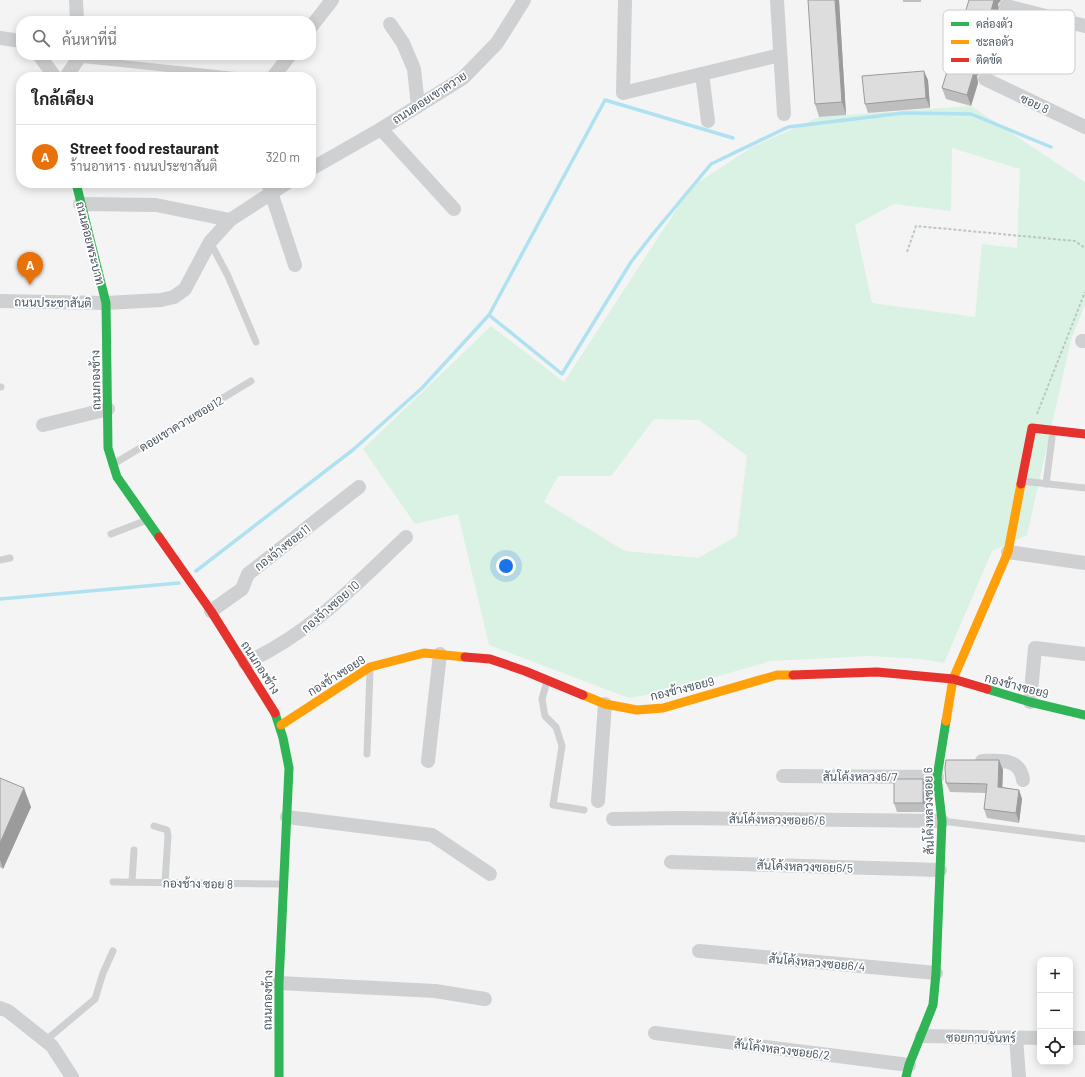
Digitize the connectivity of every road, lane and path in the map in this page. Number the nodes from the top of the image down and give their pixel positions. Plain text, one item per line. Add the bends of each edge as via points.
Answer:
1 (76, 0) edge
2 (332, 0) edge
3 (524, 0) edge
4 (624, 0) edge
5 (777, 0) edge
6 (1006, 6) joint
7 (1005, 10) edge
8 (1022, 10) edge
9 (77, 16) edge
10 (316, 21) edge
11 (1075, 23) edge
12 (390, 24) dead end
13 (1085, 26) edge
14 (0, 38) edge
15 (16, 40) edge
16 (780, 55) junction
17 (43, 60) edge
18 (76, 60) edge
19 (104, 60) edge
20 (286, 60) edge
21 (51, 72) edge
22 (69, 72) edge
23 (206, 72) edge
24 (277, 72) edge
25 (702, 74) junction
26 (986, 74) edge
27 (985, 79) joint
28 (418, 106) junction
29 (784, 114) dead end
30 (708, 121) dead end
31 (1085, 127) edge
32 (381, 128) junction
33 (316, 166) edge
34 (77, 188) edge
35 (269, 188) edge
36 (80, 204) junction
37 (454, 210) dead end
38 (230, 220) junction
39 (210, 242) junction
40 (1085, 248) edge
41 (908, 252) dead end
42 (295, 265) dead end
43 (1085, 292) edge
44 (0, 301) edge
45 (106, 303) junction
46 (256, 342) dead end
47 (251, 381) dead end
48 (108, 409) junction
49 (43, 425) dead end
50 (1032, 428) junction
51 (1085, 434) edge
52 (1052, 438) dead end
53 (112, 465) junction
54 (1022, 481) junction
55 (1046, 484) junction
56 (359, 487) dead end
57 (1085, 488) edge
58 (147, 520) junction
59 (111, 534) dead end
60 (406, 537) dead end
61 (1008, 552) junction
62 (10, 558) dead end
63 (0, 560) edge
64 (1085, 563) edge
65 (211, 611) junction
66 (440, 654) junction
67 (1085, 654) edge
68 (244, 663) junction
69 (370, 667) junction
70 (547, 680) junction
71 (953, 680) junction
72 (1030, 702) junction
73 (605, 704) junction
74 (1085, 715) edge
75 (281, 724) junction
76 (367, 754) dead end
77 (939, 760) junction
78 (428, 761) dead end
79 (955, 761) edge
80 (970, 761) edge
81 (783, 776) dead end
82 (937, 776) junction
83 (1023, 780) dead end
84 (598, 801) dead end
85 (584, 810) dead end
86 (287, 817) junction
87 (613, 819) dead end
88 (942, 820) junction
89 (154, 826) dead end
90 (1085, 839) edge
91 (134, 850) dead end
92 (671, 862) dead end
93 (940, 870) junction
94 (490, 874) dead end
95 (113, 882) dead end
96 (132, 882) junction
97 (165, 882) junction
98 (284, 884) junction
99 (113, 951) dead end
100 (699, 951) dead end
101 (936, 973) junction
102 (279, 982) junction
103 (485, 999) dead end
104 (0, 1008) edge
105 (655, 1033) dead end
106 (922, 1036) junction
107 (41, 1038) junction
108 (1016, 1038) junction
109 (1037, 1038) edge
110 (1073, 1038) edge
111 (1085, 1038) edge
112 (907, 1071) edge
113 (72, 1077) edge
114 (279, 1077) edge
115 (1018, 1077) edge

1 - 9 street
2 - 10 street
3 - 28 street, ถนนดอยเขาควาย via 497,43 463,78
4 - 25 street via 623,93
5 - 16 street
6 - 7 path
6 - 8 street
11 - 13 street
12 - 28 street via 403,43 414,69
14 - 15 street
16 - 25 street
16 - 29 street
17 - 21 street
18 - 22 street
19 - 23 lane
20 - 24 street
25 - 30 street
26 - 27 path
27 - 31 street, ซอย 8
28 - 32 street, ถนนดอยเขาควาย
32 - 33 street, ถนนดอยเขาควาย
32 - 37 street
34 - 36 street, ถนนดอยพระบาท
35 - 38 street
35 - 42 street
36 - 38 street via 156,205
36 - 45 street, ถนนดอยพระบาท
38 - 39 street
39 - 45 street via 185,289 174,297
39 - 46 lane via 228,276
40 - 41 path via 1075,241 916,226
43 - 50 path
44 - 45 street, ถนนประชาสันติ
45 - 48 street, ถนนกองช้าง
47 - 53 lane, ดอยเขาควายซอย12
48 - 49 street
48 - 53 street, ถนนกองช้าง via 108,448
50 - 51 street
50 - 54 street, สันโค้งหลวงซอย 6
52 - 55 lane
53 - 58 street, ถนนกองช้าง via 117,477
54 - 55 lane
54 - 61 street, สันโค้งหลวงซอย 6
55 - 57 lane
56 - 65 street, กองจ้างซอย11 via 248,574 242,589
58 - 59 lane
58 - 65 street, ถนนกองช้าง
60 - 68 street, กองจ้างซอย 10 via 328,611 270,652
61 - 64 street
61 - 71 street, สันโค้งหลวงซอย 6
62 - 63 lane
65 - 68 street, ถนนกองช้าง
66 - 69 street, กองช้างซอย9 via 424,653 388,660
66 - 70 street, กองช้างซอย9 via 490,659
66 - 78 street
67 - 72 street via 1035,648
68 - 75 street, ถนนกองช้าง via 274,708
69 - 75 street, กองช้างซอย9
69 - 76 lane
70 - 73 street, กองช้างซอย9
70 - 85 lane via 542,699 545,716 556,727 562,746 553,805
71 - 72 street, กองช้างซอย9
71 - 73 street, กองช้างซอย9 via 877,672 777,675 662,708 637,710
71 - 77 street, สันโค้งหลวงซอย 6
72 - 74 street, กองช้างซอย9
73 - 84 street
75 - 86 street, ถนนกองช้าง via 289,768
77 - 79 street
77 - 82 street, สันโค้งหลวงซอย 6
80 - 83 street via 1013,763 1019,768
81 - 82 street, สันโค้งหลวง6/7
82 - 88 street, สันโค้งหลวงซอย 6
86 - 94 street via 432,835
86 - 98 street, ถนนกองช้าง
87 - 88 street, สันโค้งหลวงซอย6/6
88 - 90 lane
88 - 93 street, สันโค้งหลวงซอย 6
89 - 97 lane via 167,830
91 - 96 lane
92 - 93 street, สันโค้งหลวงซอย6/5
93 - 101 street, สันโค้งหลวงซอย 6
95 - 96 lane, กองช้าง ซอย 8
96 - 97 lane, กองช้าง ซอย 8
97 - 98 lane, กองช้าง ซอย 8
98 - 102 street, ถนนกองช้าง
99 - 107 lane via 95,1000
100 - 101 street, สันโค้งหลวงซอย6/4
101 - 106 street, สันโค้งหลวงซอย 6 via 933,1005
102 - 103 street via 435,991
102 - 114 street, ถนนกองช้าง
104 - 107 street via 8,1011
105 - 112 street, สันโค้งหลวงซอย6/2
106 - 108 street, ซอยกาบจันทร์
106 - 112 street, สันโค้งหลวงซอย 6
107 - 113 street via 52,1046
108 - 109 street, ซอยกาบจันทร์
108 - 115 street
110 - 111 street

